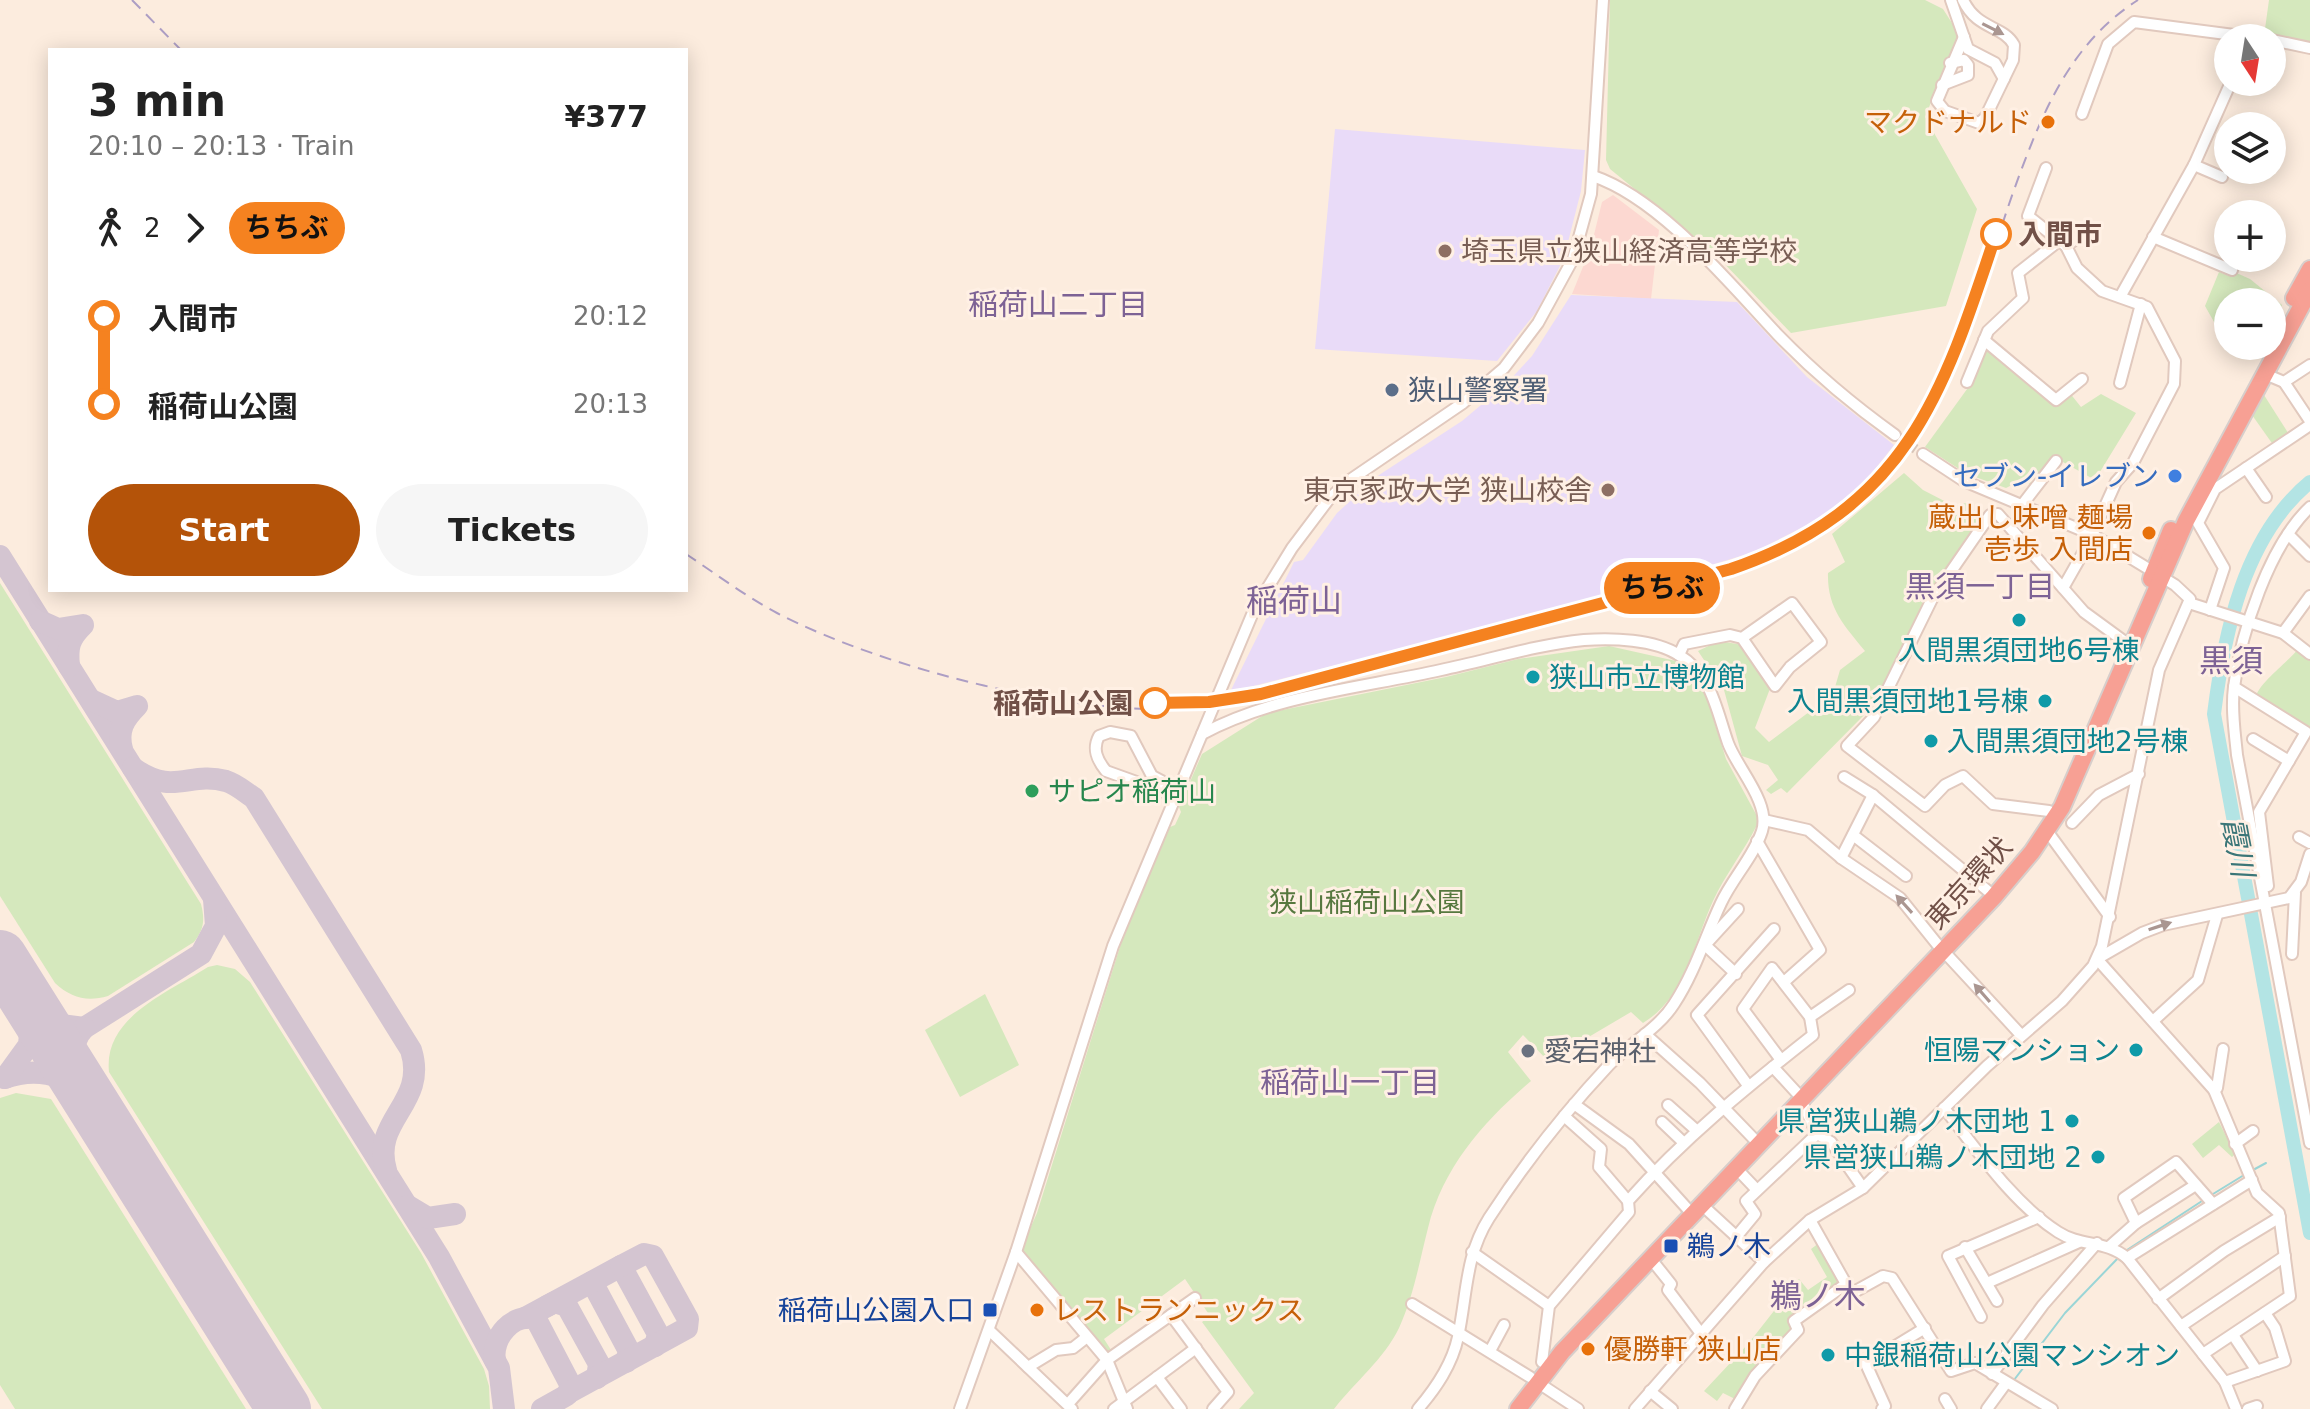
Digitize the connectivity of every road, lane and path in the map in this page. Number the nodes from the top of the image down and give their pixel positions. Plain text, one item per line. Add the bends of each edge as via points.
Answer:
1 (1603, 0) edge
2 (1951, 0) edge
3 (1963, 0) edge
4 (2214, 33) edge
5 (1964, 37) junction
6 (2286, 43) edge
7 (2310, 48) edge
8 (2013, 60) junction
9 (1950, 63) junction
10 (1995, 63) junction
11 (2004, 79) junction
12 (1942, 85) junction
13 (2225, 96) edge
14 (2082, 114) dead end
15 (2194, 165) junction
16 (2046, 168) dead end
17 (2214, 174) edge
18 (1593, 176) junction
19 (2085, 232) dead end
20 (2153, 237) junction
21 (2063, 243) junction
22 (2214, 262) edge
23 (2310, 269) edge
24 (2310, 290) edge
25 (2120, 297) junction
26 (2141, 304) junction
27 (2286, 313) edge
28 (1984, 340) junction
29 (2261, 360) edge
30 (2310, 365) edge
31 (2265, 374) junction
32 (2082, 379) dead end
33 (1967, 382) dead end
34 (2284, 382) junction
35 (2120, 383) dead end
36 (2310, 423) edge
37 (1895, 435) tunnel mouth
38 (1923, 454) tunnel mouth
39 (2056, 461) dead end
40 (2246, 468) junction
41 (2266, 497) dead end
42 (2022, 505) junction
43 (2310, 507) edge
44 (2288, 534) junction
45 (2093, 535) junction
46 (2310, 556) edge
47 (2158, 575) junction
48 (2063, 588) junction
49 (2310, 596) edge
50 (2189, 603) junction
51 (2214, 612) junction
52 (2247, 623) junction
53 (2283, 633) junction
54 (1742, 638) junction
55 (2125, 642) junction
56 (2310, 654) edge
57 (1679, 655) junction
58 (2234, 687) junction
59 (1202, 734) junction
60 (2253, 739) dead end
61 (2289, 761) junction
62 (2139, 774) junction
63 (1844, 777) dead end
64 (1176, 793) junction
65 (1873, 795) junction
66 (2049, 811) junction
67 (1764, 820) junction
68 (2072, 823) dead end
69 (2047, 831) junction
70 (1853, 835) junction
71 (2299, 837) dead end
72 (1757, 841) junction
73 (2310, 843) edge
74 (2310, 854) edge
75 (1841, 858) junction
76 (2308, 870) edge
77 (1906, 876) dead end
78 (1988, 891) junction
79 (2295, 893) junction
80 (2267, 904) junction
81 (1738, 909) dead end
82 (2217, 915) junction
83 (2110, 917) junction
84 (1774, 929) dead end
85 (1705, 945) junction
86 (1940, 947) junction
87 (2292, 954) dead end
88 (2097, 959) junction
89 (1736, 974) junction
90 (1784, 982) junction
91 (1849, 990) dead end
92 (1810, 1017) junction
93 (2153, 1021) junction
94 (1645, 1034) junction
95 (2021, 1035) junction
96 (2223, 1049) dead end
97 (2310, 1060) edge
98 (1777, 1064) junction
99 (2296, 1064) junction
100 (1747, 1084) junction
101 (2214, 1090) junction
102 (1799, 1097) junction
103 (1574, 1104) junction
104 (1668, 1105) dead end
105 (1724, 1106) junction
106 (1944, 1108) junction
107 (1564, 1116) junction
108 (1662, 1122) dead end
109 (1696, 1130) junction
110 (2253, 1131) dead end
111 (1817, 1134) junction
112 (1753, 1138) junction
113 (1683, 1142) junction
114 (2310, 1143) edge
115 (2235, 1144) junction
116 (1737, 1169) junction
117 (1654, 1171) junction
118 (2252, 1180) junction
119 (2194, 1186) junction
120 (1863, 1188) junction
121 (1757, 1190) junction
122 (1628, 1201) junction
123 (2213, 1204) junction
124 (1694, 1209) junction
125 (2039, 1217) junction
126 (2280, 1217) junction
127 (1810, 1220) junction
128 (2136, 1223) junction
129 (1736, 1237) junction
130 (2079, 1242) junction
131 (2097, 1243) junction
132 (2110, 1246) junction
133 (1965, 1247) junction
134 (1016, 1252) junction
135 (1472, 1252) junction
136 (2285, 1256) junction
137 (2127, 1258) junction
138 (1651, 1259) junction
139 (1764, 1262) junction
140 (1987, 1283) junction
141 (1846, 1284) junction
142 (1195, 1298) dead end
143 (2158, 1299) junction
144 (1997, 1301) dead end
145 (1412, 1304) dead end
146 (1549, 1306) junction
147 (2265, 1313) junction
148 (1171, 1315) junction
149 (1981, 1317) dead end
150 (1504, 1325) dead end
151 (2181, 1326) junction
152 (1925, 1328) junction
153 (990, 1331) junction
154 (1459, 1332) junction
155 (1702, 1335) junction
156 (2233, 1335) junction
157 (1087, 1337) junction
158 (1196, 1348) junction
159 (1490, 1351) junction
160 (2203, 1354) junction
161 (1107, 1360) junction
162 (1542, 1362) junction
163 (1028, 1367) junction
164 (2257, 1371) junction
165 (1992, 1374) junction
166 (1157, 1377) junction
167 (1533, 1379) junction
168 (2225, 1382) junction
169 (2006, 1383) junction
170 (1650, 1391) junction
171 (2029, 1404) edge
172 (1125, 1405) edge
173 (1070, 1407) edge
174 (1570, 1407) edge
175 (1177, 1408) edge
176 (1516, 1408) edge
177 (960, 1409) edge
178 (1114, 1409) edge
179 (1213, 1409) edge
180 (1418, 1409) edge
181 (1635, 1409) edge
182 (1672, 1409) edge
183 (1735, 1409) edge
184 (1882, 1409) edge
185 (1987, 1409) edge
186 (2052, 1409) edge
187 (2236, 1409) edge

1 - 18 street
2 - 5 street
3 -> 8 street via 1978,21 2013,41
4 - 14 street via 2134,22 2108,44
5 - 9 street
5 - 10 street via 1970,52
6 - 7 street
8 - 10 street
8 - 11 street
9 - 12 street
9 - 12 street via 1964,60 1968,75
10 - 11 street
11 - 12 street via 1985,118 1975,123 1940,109
13 - 15 street
15 - 17 street
15 - 20 street
16 - 21 street via 2028,216
18 - 37 street via 1621,189 1686,240 1821,377
18 - 59 street via 1573,259 1530,336 1475,394 1329,499 1254,610
19 - 21 street
20 - 22 street
20 - 25 street
21 - 25 street via 2086,276 2102,291
21 - 28 street via 2018,273 2023,298
23 - 27 highway
24 - 31 highway, 東京環状
25 - 26 street
26 - 35 street
26 - 45 street via 2153,313 2175,361 2174,384 2133,463 2116,482
28 - 32 street via 2056,400
28 - 33 street
29 - 47 highway, 東京環状 via 2182,507
30 - 34 street
31 - 34 street
31 - 47 highway, 東京環状
34 - 36 street
36 - 40 street
38 - 42 street via 1964,481
39 - 42 street
40 - 41 street
40 - 51 street via 2215,489 2198,523 2224,568
42 - 45 street
43 - 44 street
44 - 46 street
44 - 52 street
45 - 47 street
45 - 48 street
47 - 50 street via 2187,594
47 - 55 highway, 東京環状
47 - 69 highway, 東京環状 via 2075,781
48 - 55 street via 2084,612
48 - 66 street via 1998,514 1990,515 1932,599 1874,717 1847,746 1925,806 1945,785 1963,776 1993,804
49 - 53 street
50 - 51 street
50 - 62 street via 2162,659
51 - 52 street
52 - 53 street
52 - 58 street
53 - 56 street
54 - 54 street via 1792,603 1821,642 1775,686
54 - 57 street via 1730,635 1684,644
55 - 66 highway, 東京環状
57 - 59 street via 1632,642 1551,645 1270,705
57 - 67 street via 1695,667 1713,694 1728,742
58 - 61 street via 2306,732
58 - 80 street via 2237,755
59 - 64 street
60 - 61 street
61 - 80 street via 2259,812
62 - 68 street via 2099,795
62 - 83 street
63 - 65 street
64 - 64 street via 1106,771 1095,749 1099,736 1131,736 1152,776
64 - 134 street via 1105,966
65 - 70 street
65 - 78 street
66 - 78 highway, 東京環状
67 - 72 street
67 - 75 street via 1808,830
69 - 83 street
69 - 86 highway, 東京環状 via 2005,885
70 - 75 street
70 - 77 street
71 - 73 street
72 - 85 street via 1720,905
72 - 90 street via 1820,950
74 - 76 street
86 -> 75 street via 1900,898
76 - 79 street
78 - 86 highway, 東京環状
79 - 80 street
79 - 87 street
80 - 82 street
80 - 99 street
81 - 85 street
88 -> 82 street via 2153,929
82 - 93 street via 2198,980
83 - 88 street
84 - 89 street
85 - 89 street
85 - 94 street via 1675,1003
95 -> 86 street
86 - 102 highway, 東京環状
88 - 93 street
88 - 95 street via 2062,1001
89 - 100 street via 1697,1015
90 - 92 street
90 - 98 street via 1772,968 1743,1009
91 - 92 street
92 - 98 street via 1813,1035
93 - 101 street
94 - 103 street via 1623,1050
94 - 105 street
95 - 106 street
96 - 101 street
97 - 99 street
98 - 100 street
98 - 102 street
99 - 114 street
100 - 105 street
101 - 115 street
102 - 111 street
102 - 112 highway, 東京環状
102 - 116 highway, 東京環状
103 - 107 street
103 - 117 street via 1629,1144
104 - 109 street
105 - 109 street
105 - 112 street
106 - 120 street
106 - 125 street
107 - 122 street via 1601,1149 1599,1167
107 - 135 street via 1489,1219
108 - 113 street
109 - 113 street
110 - 115 street
111 - 120 street via 1831,1142
111 - 121 street
112 - 124 highway, 東京環状
113 - 117 street
115 - 118 street
116 - 121 street
116 - 124 highway, 東京環状
117 - 122 street
117 - 124 street
118 - 123 street
118 - 126 street
119 - 123 street
119 - 128 street
119 - 128 street via 2176,1162 2165,1169 2124,1198
120 - 127 street
121 - 129 street via 1746,1201 1755,1214
122 - 146 street via 1629,1212
123 - 137 street
124 - 129 street
124 - 138 highway, 東京環状
124 - 162 highway, 東京環状
125 - 130 street
125 - 133 street
126 - 136 street
126 - 143 street
127 - 139 street
127 - 141 street
128 - 132 street
129 - 139 street
130 - 131 street
130 - 140 street
131 - 132 street
131 - 165 street
132 - 137 street
133 - 140 street
133 - 149 street via 1948,1256
134 - 153 street
134 - 157 street
135 - 146 street
135 - 154 street
136 - 147 street via 2290,1296
136 - 151 street
137 - 143 street
138 - 155 street
138 - 167 highway, 東京環状
139 - 155 street
140 - 144 street
141 - 152 street via 1854,1292 1887,1275
141 - 183 street via 1794,1321 1798,1330 1755,1376
142 - 148 street
143 - 151 street
145 - 154 street
146 - 162 street
147 - 156 street
147 - 164 street via 2285,1361
148 - 158 street
148 - 161 street
150 - 159 street
151 - 160 street
152 - 165 street via 1951,1371 1975,1363
152 - 184 street via 1866,1364
153 - 163 street
153 - 177 street
154 - 159 street
154 - 180 street via 1448,1367
155 - 170 street
156 - 160 street
156 - 164 street
157 - 161 street
157 - 163 street
158 - 166 street
158 - 179 street via 1228,1392
159 - 167 street
160 - 168 street
161 - 172 street
161 - 173 street
162 - 167 highway, 東京環状
163 - 173 street
164 - 168 street
165 - 169 street
166 - 172 street
166 - 175 street
167 - 174 street
167 - 176 highway, 東京環状
168 - 187 street
169 - 171 street
169 - 185 street
170 - 181 street
170 - 182 street
171 - 186 street via 2048,1404
172 - 178 street

